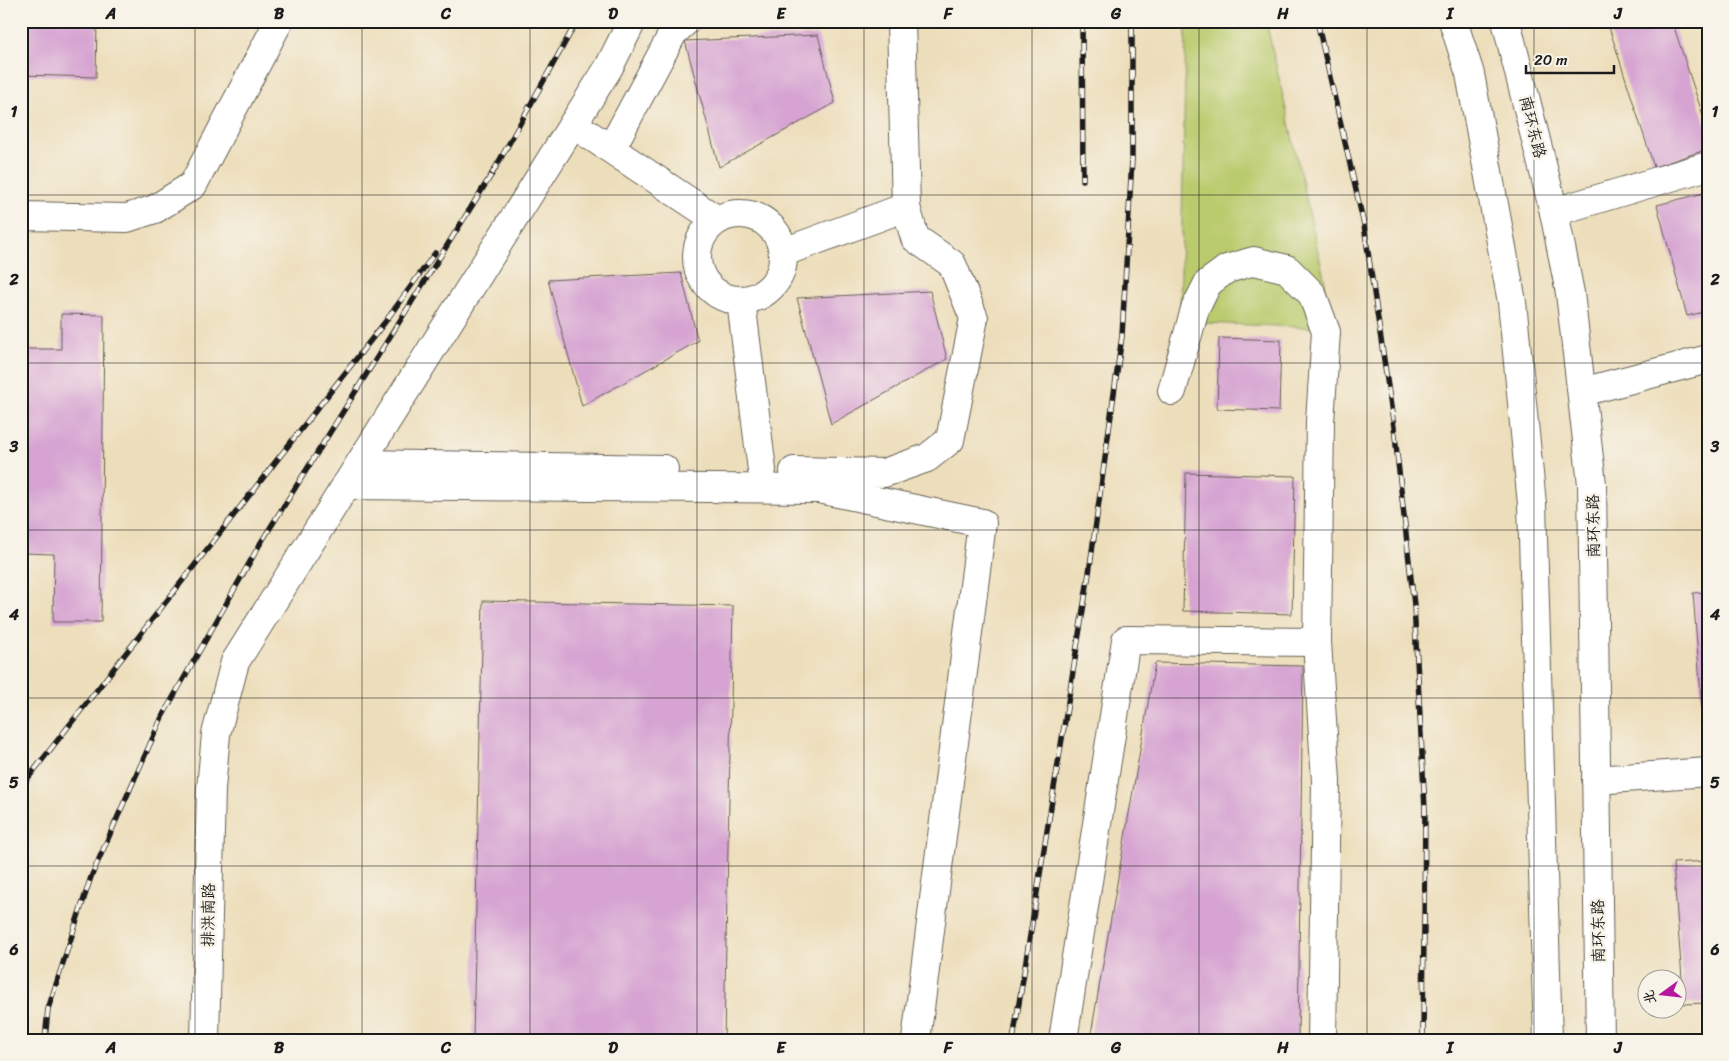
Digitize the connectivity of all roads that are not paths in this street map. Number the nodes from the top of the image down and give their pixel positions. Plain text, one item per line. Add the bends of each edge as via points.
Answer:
1 (279, 21) edge
2 (632, 21) edge
3 (686, 21) edge
4 (901, 21) edge
5 (1453, 21) edge
6 (1506, 21) edge
7 (573, 124) junction
8 (610, 149) junction
9 (1708, 166) edge
10 (906, 206) junction
11 (1554, 212) junction
12 (21, 216) edge
13 (717, 220) junction
14 (784, 252) junction
15 (741, 301) junction
16 (1708, 359) edge
17 (1172, 390) dead end
18 (1582, 392) junction
19 (762, 470) junction
20 (353, 475) junction
21 (1317, 642) junction
22 (1708, 772) edge
23 (1596, 780) junction
24 (205, 1040) edge
25 (916, 1040) edge
26 (1063, 1040) edge
27 (1322, 1040) edge
28 (1548, 1040) edge
29 (1600, 1040) edge

1 - 12 main road via 193,185 155,209 127,218
2 - 7 main road, 排洪南路 via 610,67
3 - 8 main road via 673,33
4 - 10 main road
5 - 28 main road via 1470,74 1512,302 1532,504
6 - 11 main road, 南环东路
7 - 8 main road
7 - 20 main road, 排洪南路
8 - 13 main road
9 - 11 main road
10 - 14 main road
10 - 19 main road via 914,238 952,264 974,318 950,440 928,458 884,473
11 - 18 main road, 南环东路 via 1570,293
13 - 14 main road via 745,214 759,218 771,226
13 - 15 main road via 699,241 698,269 714,292 727,299
14 - 15 main road via 778,280 756,298
15 - 19 main road
16 - 18 main road
17 - 21 main road via 1194,309 1208,283 1227,269 1254,261 1287,269 1312,294 1326,332 1320,420
18 - 23 main road, 南环东路 via 1592,484
19 - 20 main road
20 - 24 main road, 排洪南路 via 235,662 216,734 210,789
20 - 25 main road via 819,489 982,524
21 - 26 main road via 1126,640
21 - 27 main road via 1326,781
22 - 23 main road
23 - 29 main road, 南环东路

